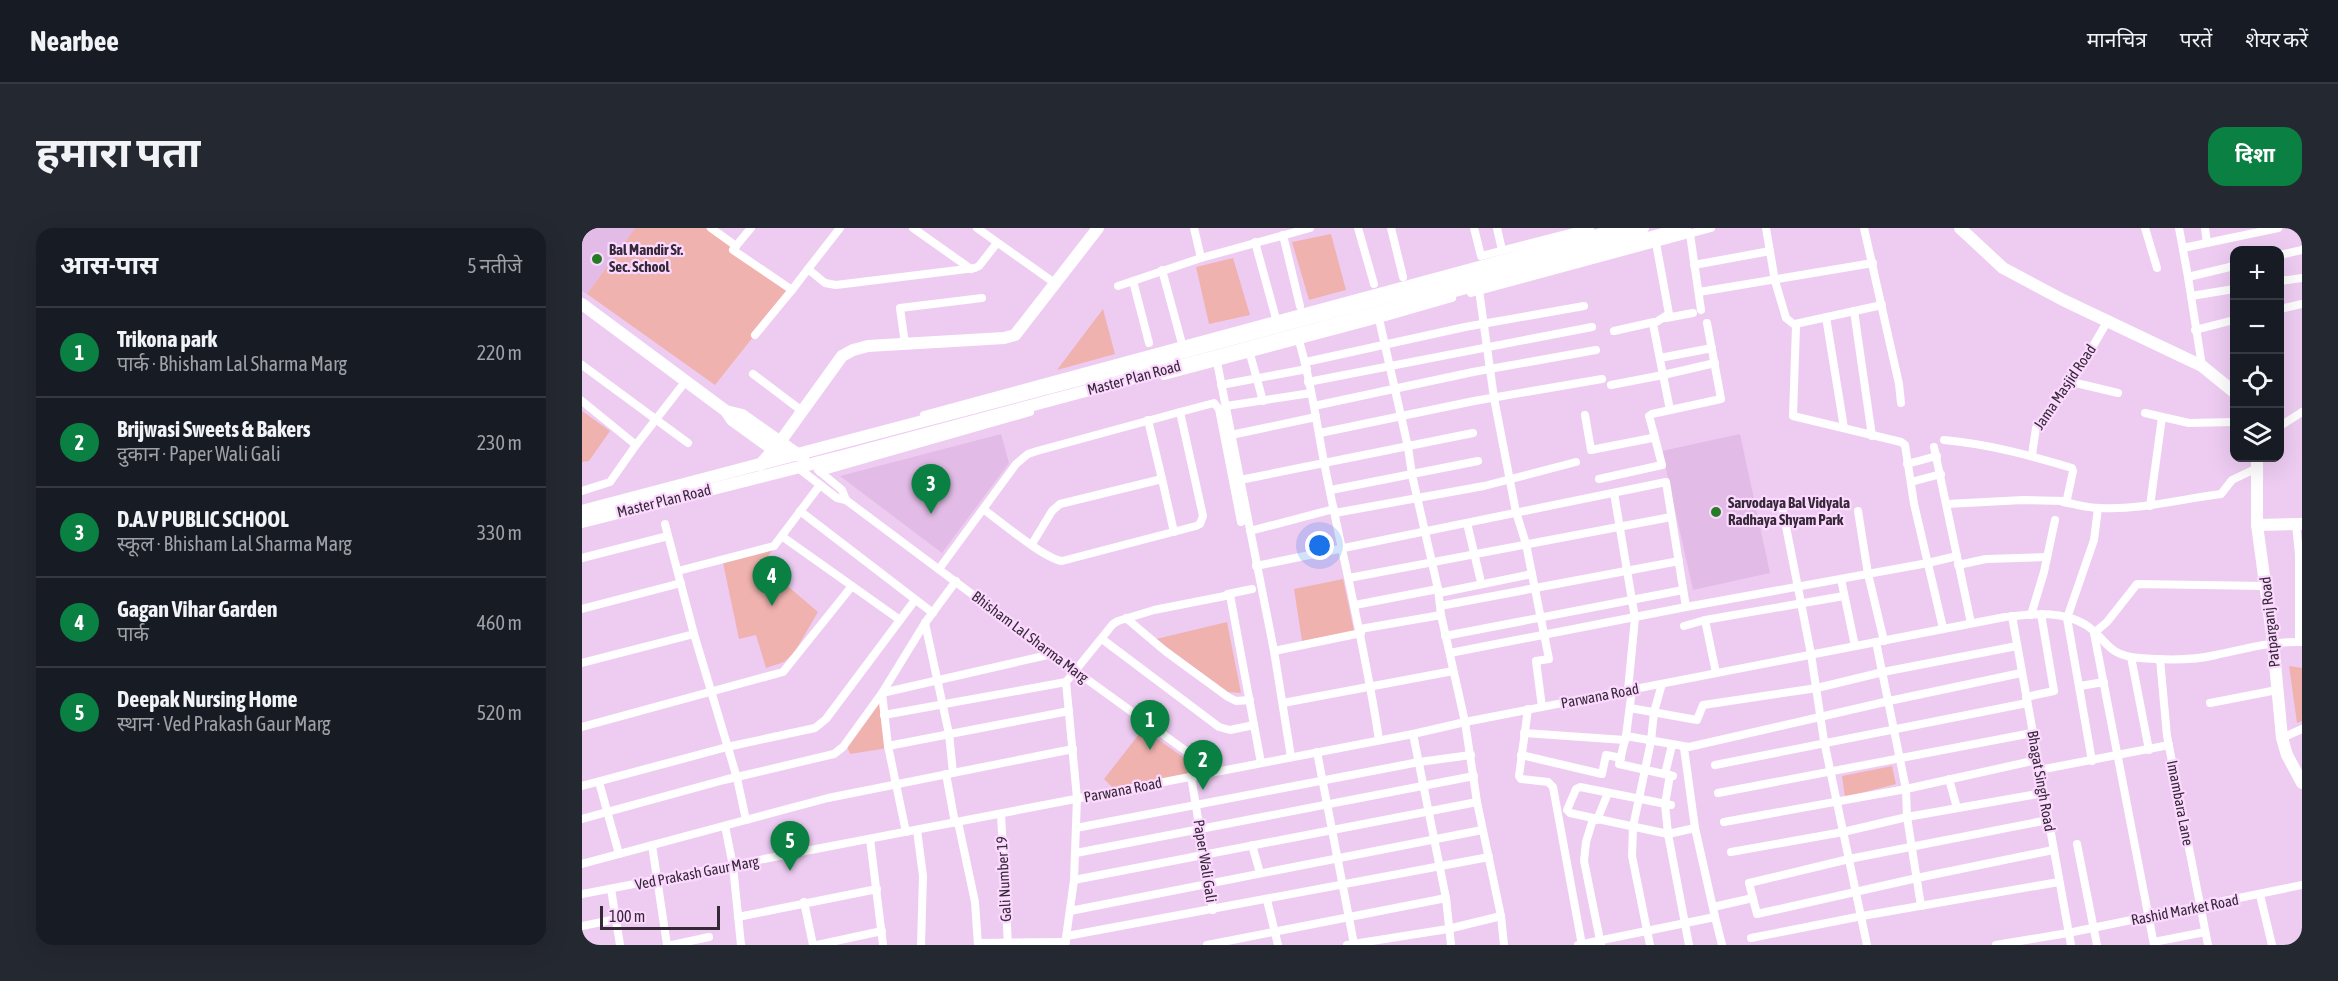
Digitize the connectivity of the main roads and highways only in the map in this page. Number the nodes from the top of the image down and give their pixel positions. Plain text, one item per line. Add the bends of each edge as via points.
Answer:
1 (1098, 228) edge
2 (1643, 228) edge
3 (1949, 228) edge
4 (1960, 228) edge
5 (1687, 231) edge
6 (1977, 246) junction
7 (582, 304) edge
8 (2230, 388) edge
9 (776, 446) junction
10 (794, 458) junction
11 (2257, 463) edge
12 (760, 465) junction
13 (582, 511) edge
14 (582, 522) edge
15 (2299, 524) edge
16 (2257, 525) junction
17 (2302, 782) edge

1 - 9 main road via 1020,331 1010,337 853,350 842,356
2 - 10 main road, Master Plan Road
3 - 6 main road
4 - 6 main road
5 - 10 main road, Master Plan Road via 815,468
6 - 8 main road via 2003,268 2202,366
7 - 9 main road via 726,411 732,420
9 - 10 main road
9 - 12 main road
10 - 12 main road, Master Plan Road
10 - 14 main road, Master Plan Road
11 - 16 main road, Patparganj Road
12 - 13 main road, Master Plan Road
15 - 16 main road
16 - 17 main road, Patparganj Road via 2282,738

